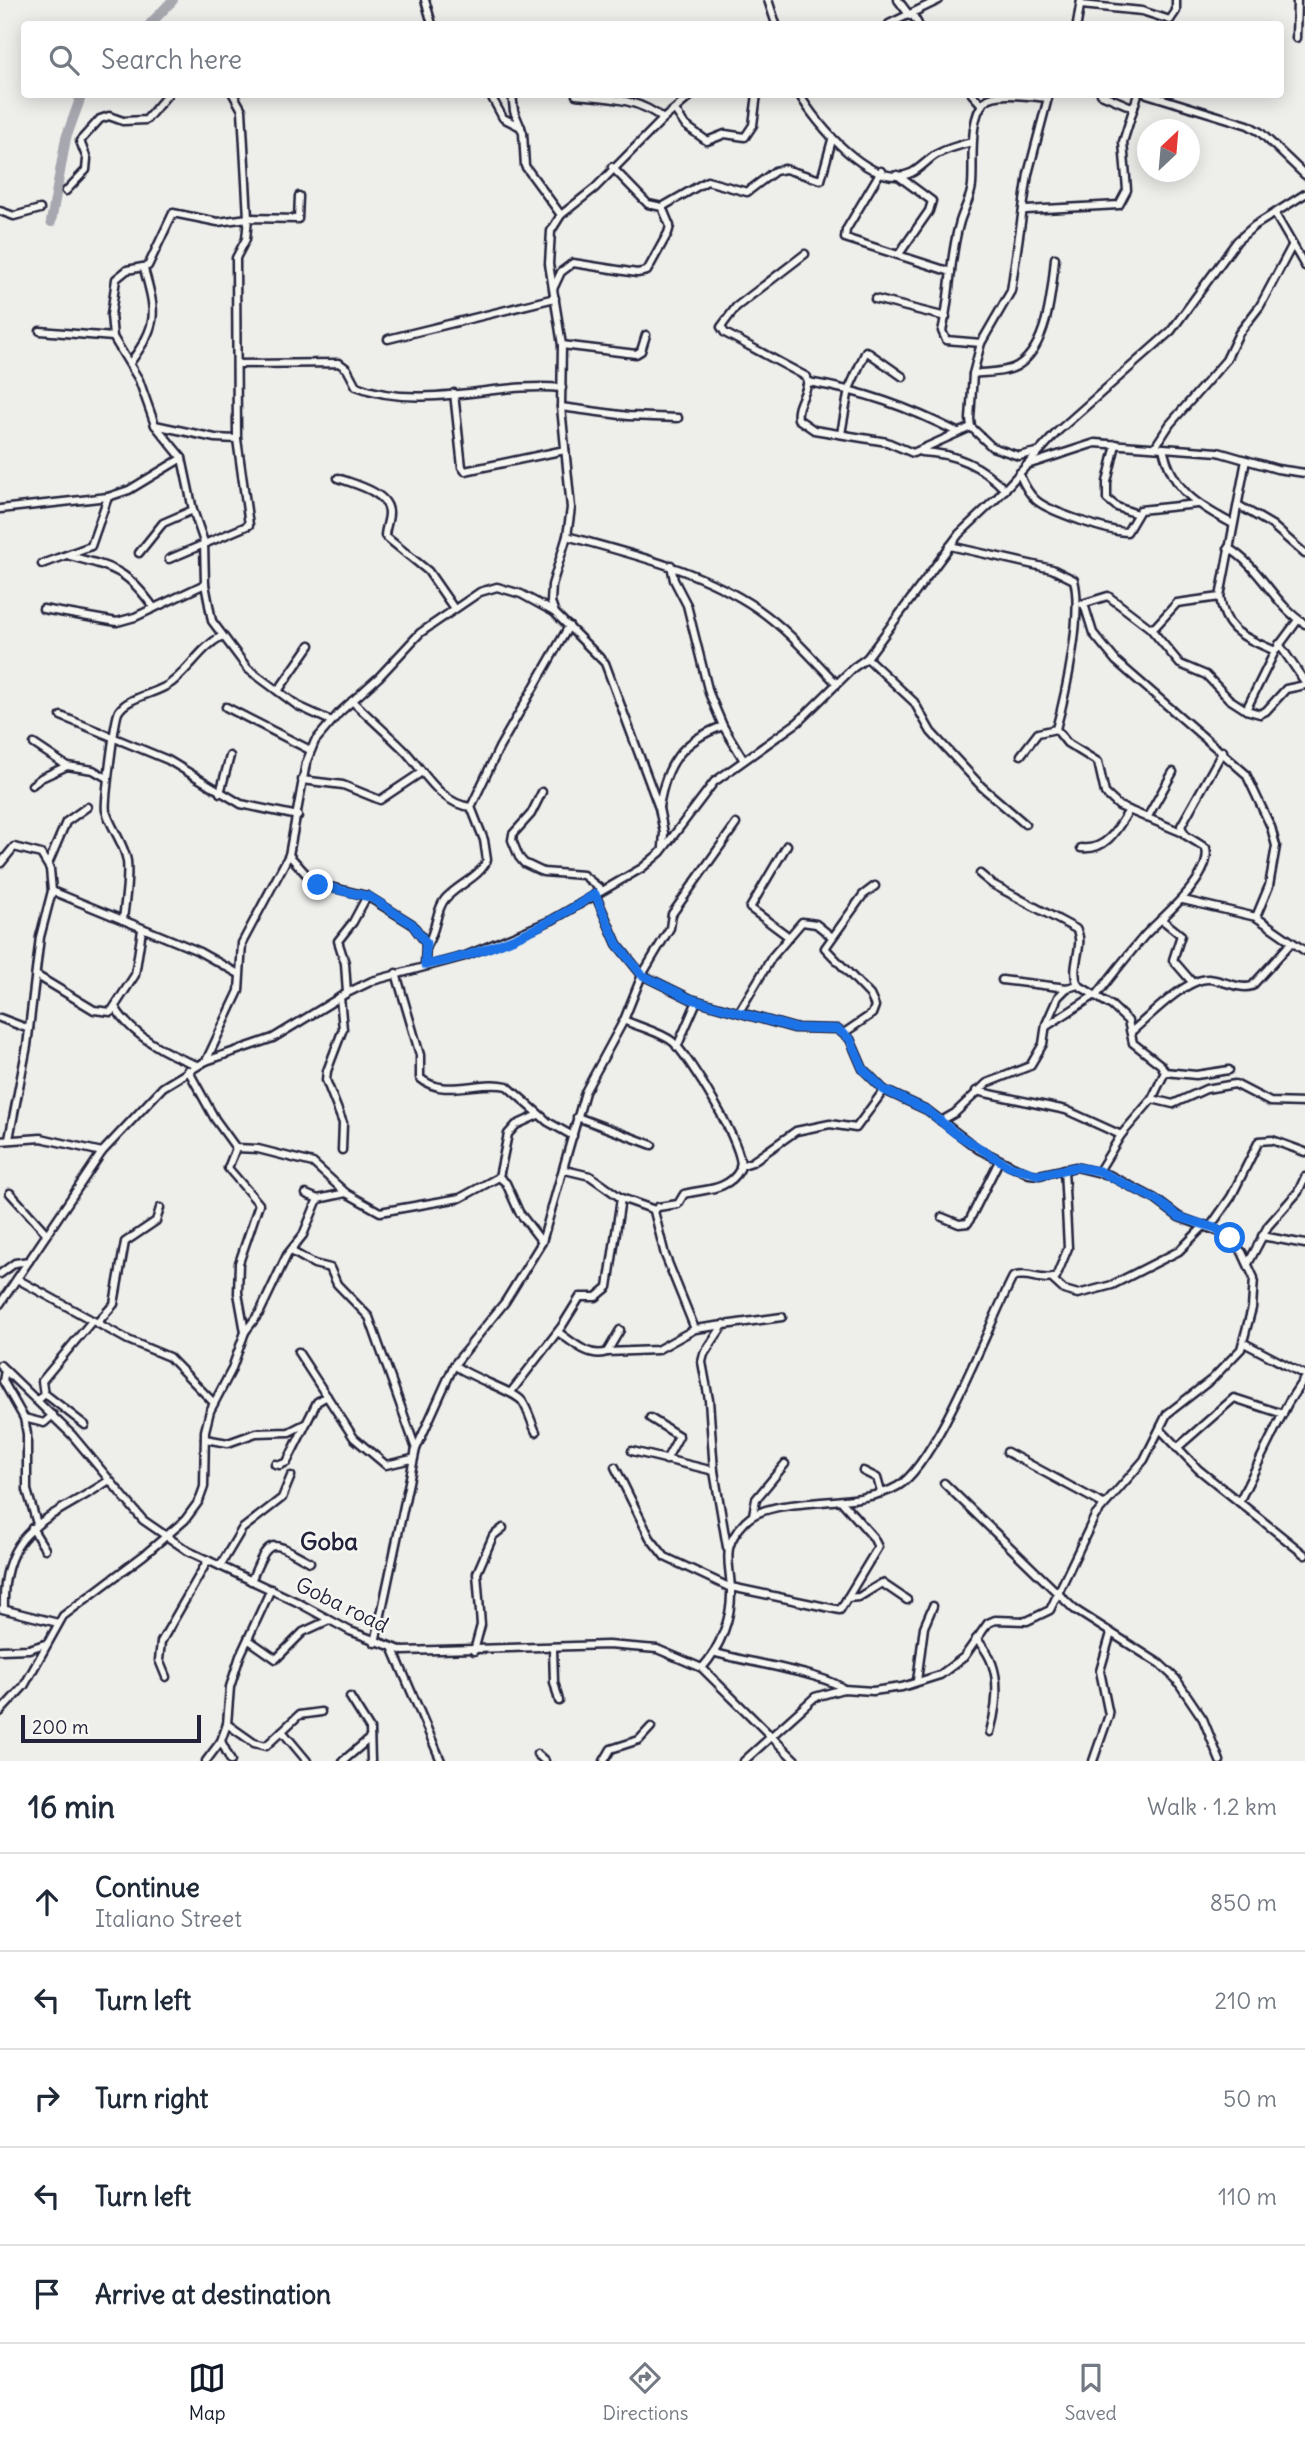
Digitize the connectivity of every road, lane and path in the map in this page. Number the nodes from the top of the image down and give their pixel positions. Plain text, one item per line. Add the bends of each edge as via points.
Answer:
1 (425, 0) edge
2 (768, 0) edge
3 (898, 0) edge
4 (939, 0) edge
5 (1176, 0) edge
6 (1297, 0) edge
7 (1081, 2) edge
8 (912, 16) junction
9 (431, 21) edge
10 (775, 21) edge
11 (898, 21) edge
12 (916, 21) edge
13 (1078, 21) edge
14 (1296, 38) dead end
15 (165, 98) edge
16 (235, 98) edge
17 (493, 98) edge
18 (512, 98) edge
19 (599, 98) edge
20 (688, 98) edge
21 (756, 98) edge
22 (802, 98) edge
23 (976, 98) edge
24 (991, 98) edge
25 (1047, 98) edge
26 (1110, 98) edge
27 (1137, 98) edge
28 (1159, 98) edge
29 (982, 105) junction
30 (1134, 108) junction
31 (674, 110) junction
32 (663, 119) junction
33 (520, 127) junction
34 (832, 140) junction
35 (972, 142) junction
36 (612, 167) junction
37 (881, 171) junction
38 (1305, 175) edge
39 (898, 176) junction
40 (66, 191) dead end
41 (1305, 194) edge
42 (299, 196) dead end
43 (662, 207) junction
44 (40, 209) dead end
45 (1026, 210) junction
46 (0, 211) edge
47 (1275, 214) junction
48 (561, 215) junction
49 (248, 218) junction
50 (1292, 246) junction
51 (805, 254) dead end
52 (900, 254) junction
53 (1055, 258) dead end
54 (1305, 266) edge
55 (144, 269) junction
56 (951, 272) junction
57 (553, 289) junction
58 (555, 298) junction
59 (875, 299) dead end
60 (946, 317) junction
61 (40, 331) dead end
62 (646, 335) dead end
63 (113, 337) junction
64 (388, 339) dead end
65 (981, 343) junction
66 (562, 345) junction
67 (130, 363) junction
68 (238, 364) junction
69 (973, 374) junction
70 (903, 377) dead end
71 (808, 382) junction
72 (562, 388) junction
73 (849, 389) junction
74 (454, 393) junction
75 (561, 407) junction
76 (678, 418) dead end
77 (155, 425) junction
78 (971, 427) junction
79 (957, 432) junction
80 (841, 434) junction
81 (237, 439) junction
82 (1116, 444) junction
83 (1155, 447) junction
84 (1163, 448) junction
85 (565, 450) junction
86 (917, 452) junction
87 (1038, 452) junction
88 (182, 458) junction
89 (1246, 460) junction
90 (1025, 465) junction
91 (1019, 473) junction
92 (1305, 473) edge
93 (338, 478) dead end
94 (1005, 490) junction
95 (108, 497) junction
96 (1197, 504) junction
97 (1238, 505) junction
98 (0, 509) edge
99 (193, 510) junction
100 (1137, 514) junction
101 (1233, 524) junction
102 (567, 536) junction
103 (204, 542) junction
104 (950, 546) junction
105 (1228, 548) junction
106 (139, 552) dead end
107 (1305, 554) edge
108 (69, 555) junction
109 (169, 559) dead end
110 (42, 564) dead end
111 (671, 565) junction
112 (205, 583) junction
113 (1220, 597) junction
114 (1076, 603) junction
115 (1084, 604) junction
116 (453, 607) junction
117 (154, 608) junction
118 (43, 609) dead end
119 (555, 613) junction
120 (1302, 622) edge
121 (569, 626) junction
122 (1150, 628) junction
123 (222, 636) junction
124 (310, 645) dead end
125 (1277, 648) junction
126 (867, 658) junction
127 (1305, 683) edge
128 (837, 684) junction
129 (278, 691) junction
130 (352, 701) junction
131 (226, 707) dead end
132 (1246, 710) junction
133 (61, 716) dead end
134 (331, 721) junction
135 (723, 726) junction
136 (1056, 729) junction
137 (115, 738) junction
138 (34, 744) dead end
139 (310, 750) junction
140 (1223, 751) junction
141 (1021, 755) dead end
142 (230, 756) dead end
143 (743, 759) junction
144 (67, 766) junction
145 (422, 772) junction
146 (1173, 772) dead end
147 (107, 778) junction
148 (302, 780) junction
149 (32, 785) dead end
150 (542, 792) dead end
151 (220, 793) junction
152 (87, 807) dead end
153 (471, 807) junction
154 (659, 808) junction
155 (1129, 810) junction
156 (298, 816) junction
157 (1147, 818) junction
158 (736, 824) dead end
159 (1026, 824) dead end
160 (1181, 832) junction
161 (787, 845) dead end
162 (1081, 848) dead end
163 (661, 852) junction
164 (289, 855) junction
165 (1, 863) edge
166 (48, 864) junction
167 (980, 874) dead end
168 (875, 886) dead end
169 (602, 890) junction
170 (52, 891) junction
171 (595, 894) junction
172 (367, 896) junction
173 (1183, 900) junction
174 (1256, 917) junction
175 (1161, 919) junction
176 (123, 920) junction
177 (142, 930) junction
178 (831, 936) junction
179 (789, 937) junction
180 (1291, 943) junction
181 (426, 946) junction
182 (1305, 951) edge
183 (425, 965) junction
184 (396, 973) junction
185 (239, 974) junction
186 (36, 975) junction
187 (642, 975) junction
188 (1002, 980) dead end
189 (1192, 982) junction
190 (1078, 985) junction
191 (1067, 988) junction
192 (348, 993) junction
193 (1095, 995) junction
194 (340, 998) junction
195 (697, 1001) junction
196 (116, 1007) junction
197 (739, 1013) junction
198 (0, 1018) edge
199 (624, 1020) junction
200 (1045, 1027) junction
201 (29, 1029) junction
202 (1132, 1031) junction
203 (844, 1032) junction
204 (677, 1047) junction
205 (206, 1061) junction
206 (197, 1066) junction
207 (188, 1070) junction
208 (1229, 1070) dead end
209 (1165, 1072) junction
210 (884, 1090) junction
211 (976, 1091) junction
212 (1152, 1099) junction
213 (1305, 1103) edge
214 (538, 1115) junction
215 (577, 1117) junction
216 (941, 1121) junction
217 (1121, 1135) junction
218 (573, 1136) junction
219 (9, 1139) junction
220 (0, 1141) edge
221 (652, 1145) dead end
222 (236, 1148) junction
223 (342, 1150) dead end
224 (102, 1152) junction
225 (1305, 1152) edge
226 (999, 1161) junction
227 (740, 1166) junction
228 (1064, 1169) junction
229 (565, 1170) junction
230 (1099, 1171) junction
231 (499, 1177) junction
232 (1305, 1177) edge
233 (10, 1193) dead end
234 (346, 1193) junction
235 (306, 1195) dead end
236 (621, 1198) junction
237 (318, 1199) junction
238 (160, 1208) dead end
239 (655, 1210) junction
240 (942, 1217) dead end
241 (1207, 1226) junction
242 (47, 1234) junction
243 (1262, 1236) junction
244 (541, 1242) junction
245 (1305, 1244) edge
246 (291, 1251) junction
247 (29, 1261) junction
248 (1249, 1262) junction
249 (0, 1274) edge
250 (17, 1279) junction
251 (1052, 1279) junction
252 (0, 1304) edge
253 (782, 1317) dead end
254 (95, 1322) junction
255 (724, 1324) junction
256 (695, 1329) junction
257 (620, 1330) dead end
258 (245, 1332) junction
259 (558, 1332) junction
260 (1244, 1343) junction
261 (298, 1352) dead end
262 (607, 1352) junction
263 (454, 1365) junction
264 (2, 1367) edge
265 (1305, 1376) edge
266 (511, 1392) junction
267 (44, 1393) junction
268 (327, 1396) junction
269 (38, 1401) junction
270 (214, 1403) junction
271 (1283, 1414) junction
272 (53, 1415) junction
273 (24, 1418) junction
274 (650, 1418) dead end
275 (305, 1424) junction
276 (85, 1425) dead end
277 (1160, 1429) junction
278 (536, 1432) dead end
279 (205, 1439) junction
280 (1177, 1448) junction
281 (416, 1449) junction
282 (632, 1451) dead end
283 (1007, 1452) dead end
284 (412, 1459) junction
285 (666, 1460) junction
286 (275, 1464) dead end
287 (785, 1464) dead end
288 (615, 1467) dead end
289 (714, 1471) junction
290 (863, 1471) dead end
291 (291, 1476) dead end
292 (108, 1481) junction
293 (944, 1483) dead end
294 (881, 1492) junction
295 (842, 1502) junction
296 (1239, 1502) junction
297 (1104, 1504) junction
298 (753, 1515) junction
299 (34, 1526) junction
300 (503, 1528) dead end
301 (165, 1537) junction
302 (45, 1549) dead end
303 (728, 1549) junction
304 (1305, 1555) edge
305 (208, 1560) junction
306 (310, 1562) dead end
307 (220, 1566) junction
308 (251, 1581) junction
309 (731, 1587) junction
310 (271, 1589) junction
311 (1060, 1595) junction
312 (847, 1598) junction
313 (906, 1600) dead end
314 (933, 1606) dead end
315 (2, 1609) edge
316 (329, 1620) junction
317 (58, 1623) junction
318 (1111, 1633) junction
319 (976, 1639) junction
320 (249, 1640) junction
321 (375, 1643) junction
322 (45, 1644) junction
323 (553, 1648) junction
324 (393, 1649) junction
325 (0, 1650) edge
326 (474, 1651) junction
327 (716, 1653) junction
328 (702, 1668) junction
329 (166, 1677) dead end
330 (917, 1681) junction
331 (843, 1689) junction
332 (349, 1697) dead end
333 (559, 1701) dead end
334 (0, 1712) edge
335 (321, 1712) dead end
336 (227, 1724) junction
337 (651, 1727) dead end
338 (282, 1731) junction
339 (990, 1732) dead end
340 (370, 1738) junction
341 (773, 1738) junction
342 (221, 1741) junction
343 (537, 1754) dead end
344 (206, 1761) edge
345 (231, 1761) edge
346 (307, 1761) edge
347 (344, 1761) edge
348 (371, 1761) edge
349 (441, 1761) edge
350 (545, 1761) edge
351 (604, 1761) edge
352 (744, 1761) edge
353 (796, 1761) edge
354 (1093, 1761) edge
355 (1220, 1761) edge

1 - 9 street
2 - 10 street
3 - 8 street
4 - 8 street
5 - 7 street via 1170,20
6 - 14 street
7 - 13 street
8 - 11 street
8 - 12 street
15 - 40 street via 146,120 100,119 80,141 88,159 86,170
16 - 49 street via 242,110
17 - 33 street via 503,118
18 - 33 street
19 - 32 street via 637,103
20 - 31 street
21 - 31 street via 753,125 740,139 724,134 707,141
22 - 34 street
23 - 29 street
24 - 29 street
25 - 45 street via 1035,140
26 - 30 street
27 - 30 street
28 - 38 street via 1261,131
29 - 35 street
30 - 45 street via 1123,142 1127,190 1119,205
31 - 32 street
32 - 36 street
33 - 48 street via 529,175
34 - 37 street via 851,158
34 - 43 street via 821,180 785,169 747,192 707,181
35 - 39 street via 953,146 911,173
35 - 56 street via 972,186
36 - 43 street via 648,204
36 - 48 street via 595,188
37 - 39 street
37 - 52 street via 845,238
39 - 52 street via 932,201
41 - 47 street
42 - 49 street via 298,219
43 - 57 street via 670,226 648,271 573,263 561,272
44 - 46 street via 14,216
45 - 65 street via 1011,291
47 - 50 street
47 - 87 street via 1237,241 1171,331
48 - 57 street via 551,231
49 - 55 street via 218,222 173,213
49 - 68 street via 246,239 236,258
50 - 54 street
50 - 83 street via 1226,360
51 - 71 street via 736,307 721,327 800,372
52 - 56 street
53 - 69 street via 1051,306 1031,351 1018,366
55 - 63 street via 127,270 117,279
55 - 67 street via 153,323 151,334
56 - 60 street
57 - 58 street
58 - 64 street
58 - 66 street
59 - 60 street
60 - 65 street via 946,340
61 - 63 street
62 - 66 street via 636,354
63 - 67 street
65 - 69 street
66 - 72 street
67 - 77 street
68 - 74 street via 339,363 348,369 356,386 371,391
68 - 81 street
69 - 78 street
70 - 73 street via 866,351
71 - 73 street
71 - 80 street via 798,419 814,430
72 - 74 street
72 - 75 street
73 - 79 street via 911,408
73 - 80 street
74 - 85 street via 465,471
75 - 76 street
75 - 85 street
77 - 81 street
77 - 88 street
78 - 79 street
78 - 87 street via 992,447 1007,453
79 - 86 street
80 - 86 street
81 - 103 street via 249,525
82 - 83 street
82 - 90 street via 1086,444
82 - 100 street via 1107,499
83 - 84 street
84 - 89 street via 1218,452
84 - 96 street via 1172,478
85 - 102 street via 571,508
86 - 94 street via 979,466
87 - 90 street
88 - 95 street via 129,491
88 - 99 street
89 - 92 street
89 - 97 street
90 - 91 street
91 - 94 street
91 - 100 street via 1036,501 1101,529 1127,532
93 - 116 street via 384,501 389,513 385,536 428,571
94 - 104 street
95 - 98 street
95 - 108 street via 91,546
96 - 100 street via 1144,508
96 - 101 street
97 - 101 street
97 - 107 street via 1272,525
99 - 103 street
99 - 106 street via 163,523
101 - 105 street
102 - 111 street
102 - 119 street via 550,593
103 - 109 street
103 - 112 street
104 - 114 street via 1071,576
104 - 126 street
105 - 113 street
105 - 120 street via 1247,561
108 - 110 street
108 - 117 street via 125,574
111 - 128 street via 737,595 760,611
111 - 135 street
112 - 117 street
112 - 123 street via 212,621
113 - 122 street via 1177,603
113 - 125 street via 1228,624 1241,636
114 - 115 street
114 - 136 street
115 - 122 street via 1108,596
115 - 140 street via 1093,633 1116,661
116 - 119 street via 498,587
116 - 130 street
117 - 118 street via 117,622
119 - 121 street
120 - 125 street
121 - 153 street
121 - 154 street via 605,663
122 - 132 street via 1176,662 1206,675
123 - 129 street via 248,669
123 - 137 street via 169,685 120,709
124 - 129 street
125 - 127 street
125 - 132 street
126 - 128 street
126 - 159 street via 914,702 931,732 982,787
127 - 132 street via 1286,689 1260,714
128 - 143 street via 798,722
129 - 134 street
130 - 134 street
130 - 145 street
131 - 139 street
133 - 137 street
134 - 139 street
135 - 143 street
135 - 154 street via 691,740 671,764 663,780
136 - 141 street via 1038,733
136 - 155 street via 1067,743 1098,762 1105,793
137 - 147 street
137 - 151 street via 180,767
138 - 144 street
139 - 148 street
140 - 160 street via 1183,820
140 - 174 street via 1246,774 1275,839 1276,862
142 - 151 street
143 - 163 street via 714,782
144 - 147 street via 93,770
144 - 149 street
145 - 148 street via 380,800 343,785
145 - 153 street via 441,793
146 - 157 street
147 - 176 street via 106,812 127,866
148 - 156 street
150 - 169 street via 513,834 519,857 543,872 583,875
151 - 156 street via 241,804
152 - 166 street via 66,822
153 - 181 street via 487,860 443,902 434,936
154 - 163 street via 664,833
155 - 157 street
155 - 162 street via 1100,847
156 - 164 street
157 - 160 street
158 - 187 street via 672,914 670,928
160 - 173 street via 1208,852
161 - 179 street via 750,908
163 - 169 street
164 - 172 street via 314,883
164 - 185 street via 242,943
165 - 166 street via 18,846 41,854
166 - 170 street
167 - 190 street via 1076,929 1080,937 1074,970
168 - 178 street
169 - 171 street
170 - 176 street
170 - 186 street
171 - 183 street via 552,920 505,940
171 - 187 street via 617,944
172 - 181 street via 419,929
172 - 192 street via 338,942
173 - 174 street
173 - 175 street
174 - 180 street
175 - 189 street via 1181,935 1173,960
175 - 193 street
176 - 177 street
177 - 185 street via 196,950
177 - 196 street via 135,975
178 - 179 street via 805,920
178 - 203 street via 825,951 870,995 875,1006 872,1014
179 - 197 street via 764,968
180 - 182 street
180 - 189 street via 1248,988 1207,979
181 - 183 street
183 - 184 street
184 - 192 street
184 - 214 street via 420,1055 420,1078 446,1087 507,1086
185 - 205 street via 239,991
186 - 196 street via 94,1010 108,1013
186 - 201 street
187 - 195 street
187 - 199 street
188 - 191 street
189 - 202 street
190 - 191 street
190 - 193 street
191 - 200 street
192 - 194 street
193 - 200 street
193 - 202 street via 1120,1013
194 - 205 street via 273,1038
194 - 223 street via 343,1029 326,1080 343,1123
195 - 197 street
195 - 204 street
196 - 206 street via 135,1030
197 - 203 street via 799,1029
198 - 201 street
199 - 204 street
199 - 215 street via 591,1078
200 - 211 street via 1043,1044 1030,1066
201 - 219 street
202 - 209 street via 1133,1043
203 - 210 street via 863,1069
204 - 227 street via 723,1114
205 - 206 street
206 - 207 street
207 - 222 street
207 - 224 street via 163,1087
208 - 209 street via 1196,1075
209 - 212 street
210 - 216 street
210 - 227 street via 856,1128 830,1124 796,1131
211 - 216 street via 963,1107
211 - 217 street via 1066,1110
212 - 213 street via 1172,1104 1206,1089 1235,1084 1270,1102
212 - 217 street
214 - 218 street
214 - 231 street via 508,1133
215 - 218 street
215 - 221 street
216 - 226 street
217 - 230 street
218 - 229 street
219 - 220 street
219 - 224 street via 41,1138
222 - 234 street via 308,1161
222 - 258 street via 228,1168 259,1204 239,1263 238,1293
224 - 242 street
225 - 241 street via 1272,1140 1259,1141 1231,1197
226 - 228 street via 1039,1175
226 - 240 street via 968,1223
227 - 239 street via 715,1190 684,1194 675,1205
228 - 230 street
228 - 251 street via 1068,1248
229 - 236 street via 590,1176
229 - 244 street
230 - 241 street via 1155,1199 1179,1217
231 - 234 street via 460,1198 388,1211 372,1210
231 - 244 street
232 - 243 street
233 - 242 street
234 - 237 street
235 - 237 street
236 - 239 street
236 - 259 street via 608,1287 596,1297 580,1297
237 - 246 street
238 - 254 street via 156,1221 125,1242 114,1304
239 - 256 street via 665,1255
241 - 248 street via 1230,1238
241 - 251 street via 1179,1251 1112,1285 1073,1294
242 - 247 street
243 - 245 street
243 - 248 street
244 - 263 street via 505,1302
246 - 258 street
246 - 281 street via 330,1268 337,1284 369,1317
247 - 249 street via 15,1263
247 - 250 street
248 - 260 street via 1254,1299
250 - 252 street
250 - 254 street
251 - 294 street via 1013,1277 977,1359 924,1455 898,1486
253 - 255 street
254 - 267 street via 42,1381
254 - 270 street via 169,1357
255 - 256 street
255 - 289 street via 702,1359
256 - 262 street via 657,1350
257 - 262 street
258 - 270 street
259 - 262 street via 593,1353
259 - 266 street
260 - 265 street
260 - 277 street via 1212,1379 1167,1414
261 - 268 street
263 - 266 street via 475,1379
263 - 281 street
264 - 269 street, Goba road
264 - 273 street via 3,1381
265 - 271 street
266 - 278 street via 521,1399
267 - 269 street
267 - 276 street
268 - 275 street via 319,1399
268 - 284 street via 360,1445 381,1462 391,1465
269 - 272 street, Goba road
270 - 279 street
271 - 280 street via 1234,1398
271 - 296 street
272 - 273 street via 44,1423
272 - 292 street, Goba road
273 - 299 street via 27,1490
274 - 285 street via 678,1436
275 - 279 street via 289,1432 256,1433 228,1443
275 - 286 street via 287,1462
277 - 280 street
277 - 297 street via 1144,1460
279 - 301 street via 202,1494 185,1520
280 - 296 street
281 - 284 street
282 - 285 street
283 - 297 street
284 - 321 street
285 - 289 street
287 - 298 street via 756,1499
288 - 309 street via 660,1551 681,1566
289 - 303 street
290 - 294 street via 877,1478
291 - 307 street via 282,1498 242,1529
292 - 299 street
292 - 301 street, Goba road
293 - 311 street
294 - 295 street
295 - 298 street via 767,1508
295 - 312 street via 878,1546
296 - 304 street
297 - 311 street via 1080,1545
298 - 303 street via 736,1531
299 - 302 street
299 - 315 street via 23,1535 8,1565
300 - 326 street via 493,1536 477,1573 481,1625
301 - 305 street, Goba road
301 - 317 street
303 - 309 street
305 - 307 street, Goba road
305 - 329 street via 161,1642 159,1660
306 - 308 street via 278,1545 269,1546
307 - 308 street, Goba road
308 - 310 street, Goba road
309 - 312 street via 837,1610
309 - 327 street via 729,1613
310 - 316 street, Goba road
310 - 320 street
311 - 318 street
311 - 319 street via 1038,1618 995,1620
312 - 313 street via 859,1597 882,1583
314 - 330 street via 924,1627
315 - 317 street
316 - 320 street via 303,1632 276,1659
316 - 321 street, Goba road
317 - 322 street
318 - 354 street via 1100,1671 1109,1715
318 - 355 street via 1176,1679 1203,1719
319 - 330 street via 950,1669
319 - 339 street via 990,1656 996,1676 997,1700
320 - 336 street via 230,1687
321 - 324 street, Goba road
322 - 325 street
322 - 334 street via 24,1686
323 - 326 street, Goba road
323 - 328 street, Goba road via 657,1649
323 - 333 street
324 - 326 street, Goba road
324 - 349 street
327 - 328 street
327 - 331 street via 826,1679
328 - 341 street, Goba road
330 - 331 street via 873,1691
331 - 341 street via 816,1697
332 - 340 street via 364,1717
335 - 338 street via 299,1715
336 - 338 street via 262,1746
336 - 342 street
337 - 351 street via 639,1740 611,1749
338 - 346 street
340 - 347 street
340 - 348 street
341 - 352 street
341 - 353 street, Goba road
342 - 344 street
342 - 345 street
343 - 350 street

